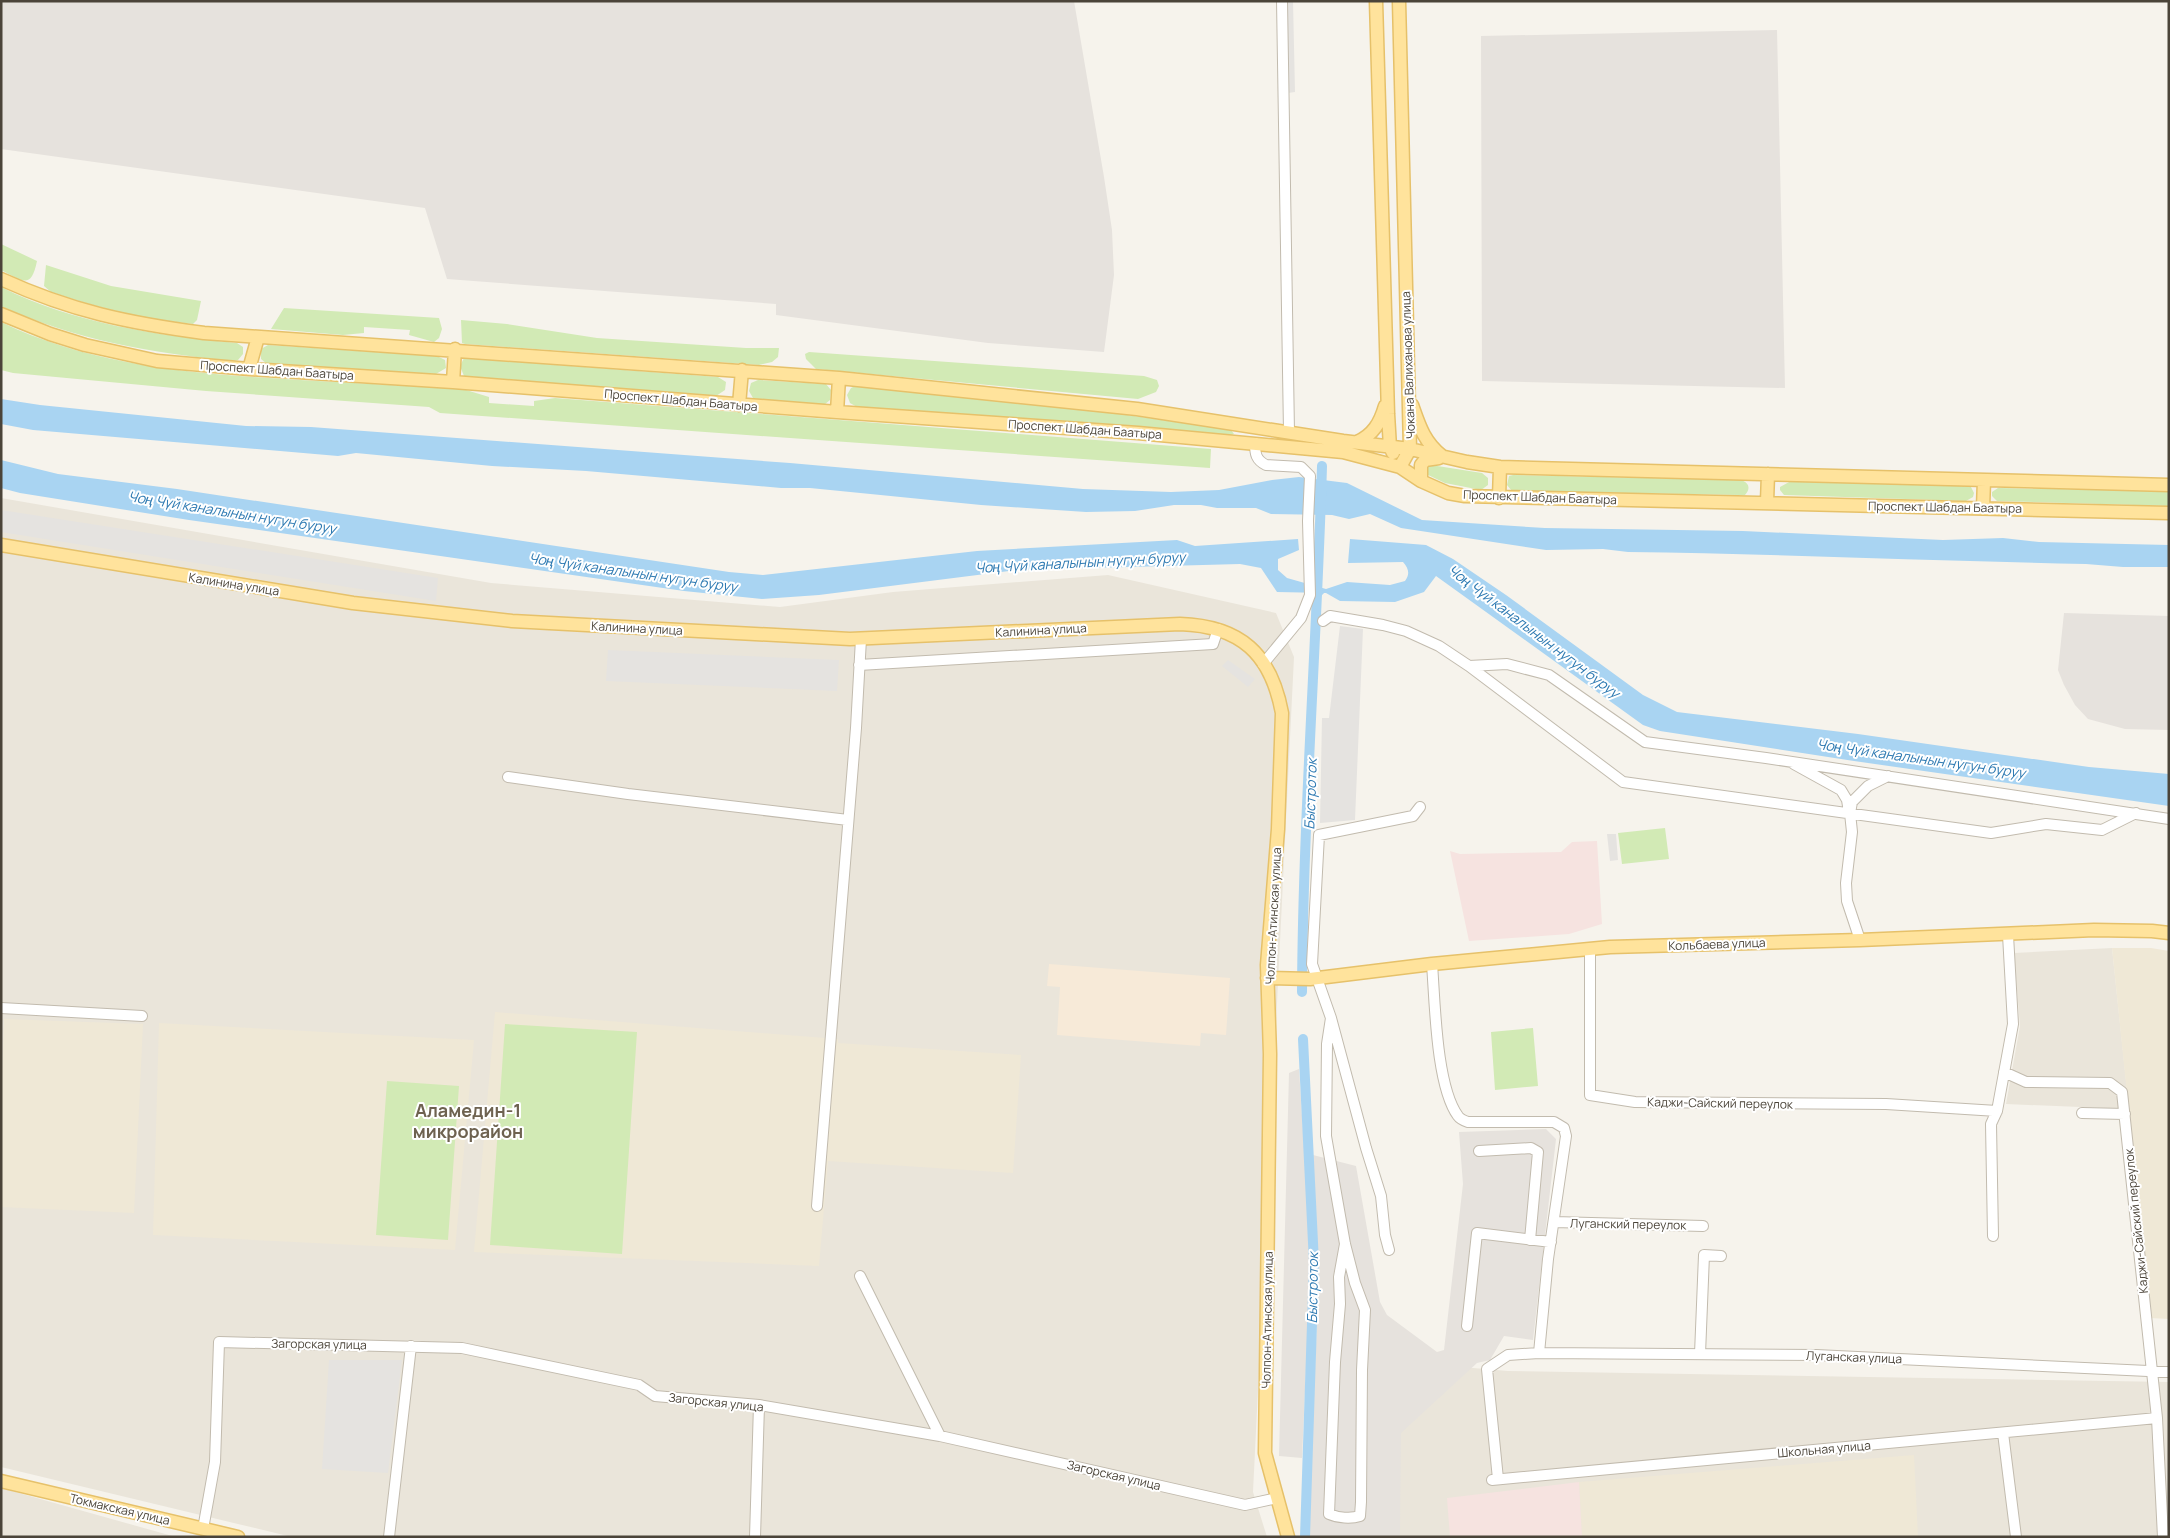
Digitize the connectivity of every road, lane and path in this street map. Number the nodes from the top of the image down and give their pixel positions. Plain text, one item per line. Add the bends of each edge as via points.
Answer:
1 (1282, 1) edge
2 (1376, 1) edge
3 (1399, 1) edge
4 (1, 279) edge
5 (1, 314) edge
6 (258, 338) junction
7 (455, 349) junction
8 (249, 369) junction
9 (742, 370) junction
10 (839, 378) junction
11 (453, 382) junction
12 (1388, 394) junction
13 (1409, 395) junction
14 (739, 404) junction
15 (837, 412) junction
16 (1288, 432) junction
17 (1357, 442) junction
18 (1255, 443) junction
19 (1390, 447) junction
20 (1410, 449) junction
21 (1444, 457) junction
22 (1400, 467) junction
23 (1500, 467) junction
24 (1768, 474) junction
25 (1984, 480) junction
26 (1422, 481) junction
27 (2169, 485) edge
28 (1499, 498) junction
29 (1767, 502) junction
30 (1983, 508) junction
31 (2169, 513) edge
32 (1, 545) edge
33 (1323, 621) dead end
34 (1218, 629) junction
35 (861, 639) junction
36 (1263, 664) junction
37 (859, 665) junction
38 (1469, 666) junction
39 (1787, 761) junction
40 (1888, 776) junction
41 (508, 777) dead end
42 (1420, 807) dead end
43 (1850, 813) junction
44 (2137, 813) junction
45 (2169, 819) edge
46 (848, 820) junction
47 (2169, 934) edge
48 (2008, 935) junction
49 (1860, 940) junction
50 (1590, 949) junction
51 (1432, 964) junction
52 (1267, 978) junction
53 (1313, 978) junction
54 (1, 1008) edge
55 (142, 1016) dead end
56 (1331, 1018) junction
57 (2004, 1072) junction
58 (1997, 1111) junction
59 (2082, 1113) dead end
60 (2125, 1114) junction
61 (1479, 1151) dead end
62 (817, 1206) dead end
63 (1554, 1222) junction
64 (1702, 1226) dead end
65 (1993, 1236) dead end
66 (1530, 1240) junction
67 (1551, 1242) junction
68 (1345, 1244) junction
69 (1389, 1250) dead end
70 (1721, 1256) dead end
71 (860, 1276) dead end
72 (1467, 1326) dead end
73 (411, 1346) junction
74 (1539, 1353) junction
75 (1700, 1354) junction
76 (2151, 1371) junction
77 (2169, 1372) edge
78 (759, 1405) junction
79 (2157, 1418) junction
80 (2003, 1433) junction
81 (940, 1436) junction
82 (1495, 1480) joint
83 (1, 1481) edge
84 (1277, 1498) junction
85 (203, 1529) junction
86 (238, 1537) edge
87 (389, 1537) edge
88 (755, 1537) edge
89 (1288, 1537) edge
90 (2016, 1537) edge
91 (2163, 1537) edge

1 - 16 street
2 - 12 main road, Чокана Валиханова улица
3 - 13 main road, Чокана Валиханова улица
4 - 6 main road, Проспект Шабдан Баатыра via 54,301 120,321
5 - 8 main road, Проспект Шабдан Баатыра via 50,334 114,352 157,360
6 - 7 main road, Проспект Шабдан Баатыра
6 - 8 main road
7 - 9 main road, Проспект Шабдан Баатыра
7 - 11 main road
8 - 11 main road, Проспект Шабдан Баатыра
9 - 10 main road, Проспект Шабдан Баатыра
9 - 14 main road
10 - 15 main road
10 - 16 main road, Проспект Шабдан Баатыра via 1137,409
11 - 14 main road, Проспект Шабдан Баатыра
12 - 17 main road via 1379,423 1366,438
12 - 19 main road, Чокана Валиханова улица
13 - 20 main road, Чокана Валиханова улица
13 - 21 main road via 1424,436
14 - 15 main road, Проспект Шабдан Баатыра
15 - 18 main road, Проспект Шабдан Баатыра
16 - 17 main road, Проспект Шабдан Баатыра
17 - 19 main road, Проспект Шабдан Баатыра
18 - 22 main road, Проспект Шабдан Баатыра via 1342,452
18 - 36 street via 1261,463 1301,467 1310,476 1310,595 1301,618
19 - 20 main road, Проспект Шабдан Баатыра
19 - 22 main road, Чокана Валиханова улица
20 - 21 main road, Проспект Шабдан Баатыра
20 - 22 main road, Чокана Валиханова улица
21 - 23 main road, Проспект Шабдан Баатыра
21 - 26 main road via 1432,458 1421,465
22 - 26 main road, Проспект Шабдан Баатыра
23 - 24 main road, Проспект Шабдан Баатыра
23 - 28 main road
24 - 25 main road, Проспект Шабдан Баатыра
24 - 29 main road
25 - 27 main road, Проспект Шабдан Баатыра
25 - 30 main road
26 - 28 main road, Проспект Шабдан Баатыра via 1448,493
28 - 29 main road, Проспект Шабдан Баатыра
29 - 30 main road, Проспект Шабдан Баатыра
30 - 31 main road, Проспект Шабдан Баатыра
32 - 35 main road, Калинина улица via 353,603 494,619
33 - 38 street via 1330,616 1383,624 1438,646
34 - 35 main road, Калинина улица via 1180,624
34 - 36 main road, Калинина улица via 1244,643
34 - 37 street via 1213,644
35 - 37 street
36 - 52 main road, Чолпон-Атинская улица via 1279,697 1283,729
37 - 46 street
38 - 39 street via 1508,664 1549,675 1645,742
38 - 43 street via 1623,782
39 - 40 street
39 - 43 street via 1841,790
40 - 43 street via 1868,786 1852,802
40 - 44 street
41 - 46 street
42 - 53 street via 1414,816 1320,835
43 - 44 street via 1991,832 2046,824 2102,830
43 - 49 street via 1852,832 1847,901
44 - 45 street
46 - 62 street
47 - 48 main road, Кольбаева улица via 2152,930 2094,930
48 - 49 main road, Кольбаева улица
48 - 57 street via 2013,1024
49 - 50 main road, Кольбаева улица
50 - 51 main road, Кольбаева улица
50 - 58 street, Каджи-Сайский переулок via 1590,1095 1635,1102 1886,1104
51 - 53 main road, Кольбаева улица
51 - 63 street via 1441,1066 1445,1086 1459,1117 1468,1122 1554,1122 1564,1128 1566,1136
52 - 53 main road, Кольбаева улица
52 - 84 main road, Чолпон-Атинская улица via 1270,1054 1265,1453
53 - 56 street via 1322,988
54 - 55 street
56 - 68 street via 1327,1044 1326,1136
56 - 69 street via 1381,1196
57 - 58 street
57 - 60 street, Каджи-Сайский переулок via 2026,1082 2110,1082 2122,1092
58 - 65 street via 1991,1124
59 - 60 street
60 - 76 street, Каджи-Сайский переулок
61 - 66 street via 1531,1148 1538,1152
63 - 64 street, Луганский переулок
63 - 67 street
66 - 67 street
66 - 72 street via 1477,1233
67 - 74 street
68 - 68 street via 1366,1310 1361,1502 1360,1516 1356,1517 1329,1514 1334,1362
70 - 75 street via 1704,1255
71 - 81 street
73 - 78 street, Загорская улица via 462,1348 639,1385 656,1396
73 - 85 street, Загорская улица via 220,1342 215,1462
73 - 87 street
74 - 75 street, Луганская улица
74 - 82 street, Луганская улица via 1508,1355 1487,1370
75 - 76 street, Луганская улица via 1816,1355
76 - 77 street, Луганская улица
76 - 79 street, Каджи-Сайский переулок
78 - 81 street, Загорская улица
78 - 88 street
79 - 80 street, Школьная улица
79 - 91 street, Каджи-Сайский переулок
80 - 82 street, Школьная улица
80 - 90 street
81 - 84 street, Загорская улица via 1245,1505
83 - 85 main road, Токмакская улица
84 - 89 main road, Чолпон-Атинская улица
85 - 86 main road, Токмакская улица

